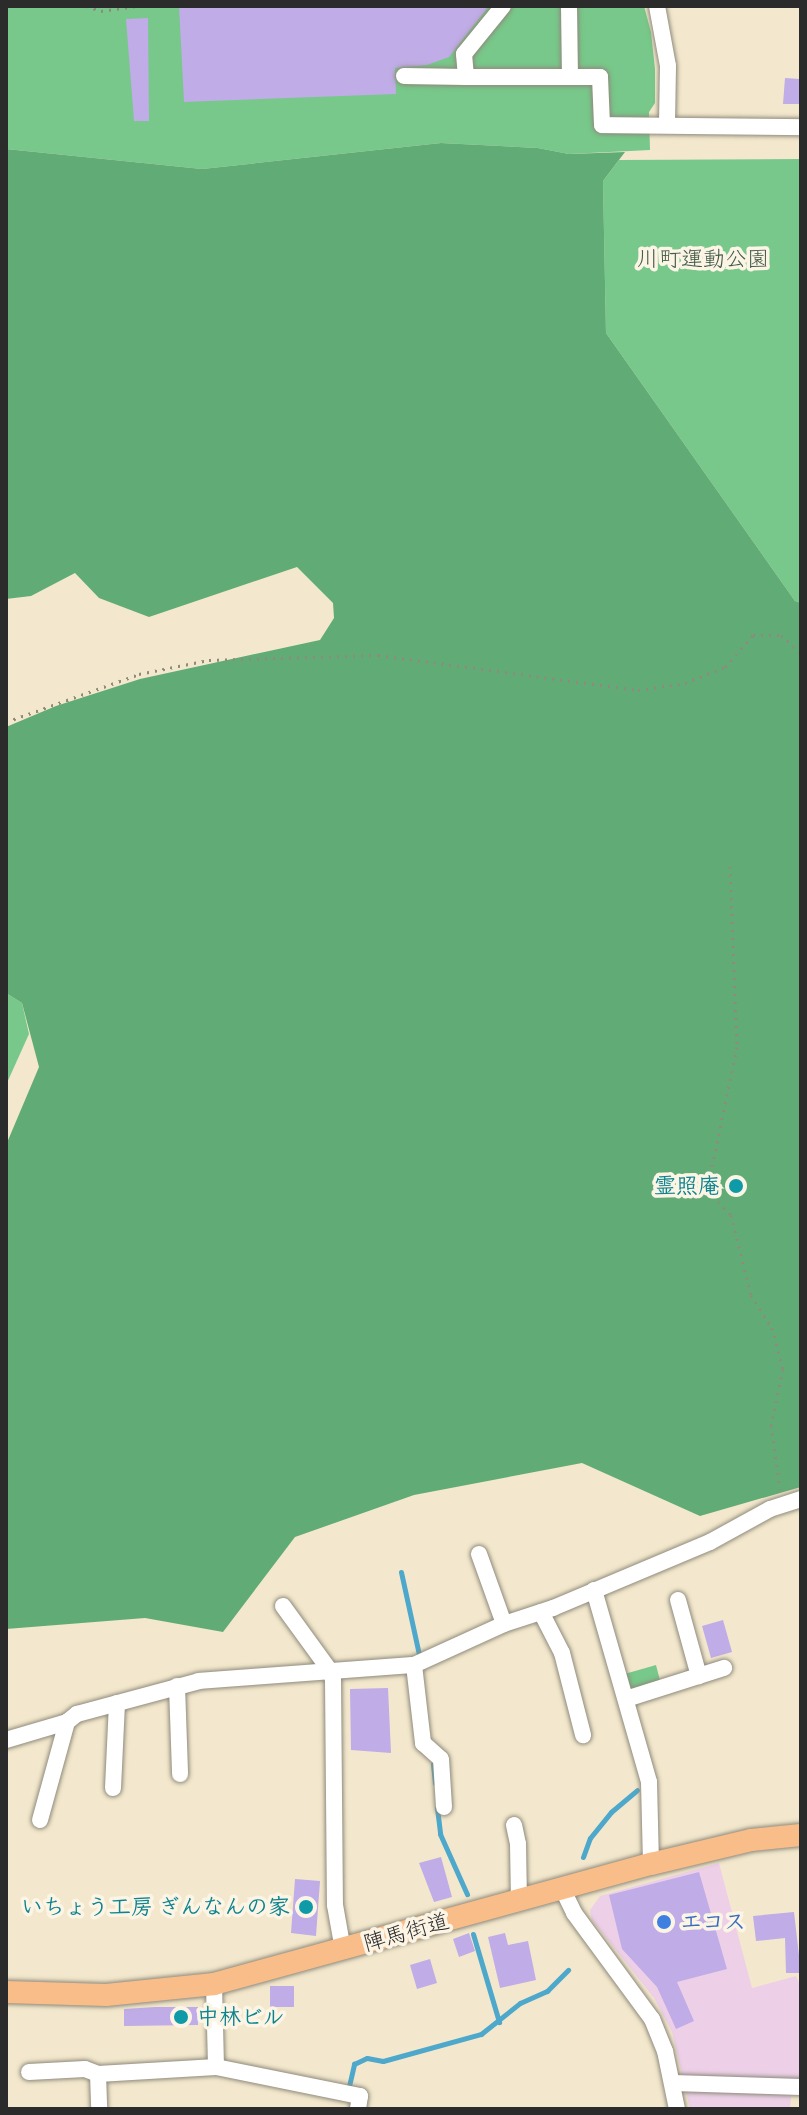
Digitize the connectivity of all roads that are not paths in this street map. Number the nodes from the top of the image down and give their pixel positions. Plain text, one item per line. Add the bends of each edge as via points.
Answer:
1 (503, 6) edge
2 (569, 6) edge
3 (657, 6) edge
4 (404, 76) dead end
5 (466, 77) junction
6 (570, 77) junction
7 (667, 125) junction
8 (801, 127) edge
9 (801, 1499) edge
10 (479, 1554) dead end
11 (594, 1590) junction
12 (678, 1600) dead end
13 (283, 1606) dead end
14 (541, 1612) junction
15 (504, 1624) junction
16 (414, 1665) junction
17 (724, 1668) dead end
18 (331, 1672) junction
19 (699, 1676) junction
20 (177, 1686) junction
21 (626, 1699) junction
22 (117, 1703) junction
23 (578, 1716) junction
24 (560, 1721) dead end
25 (67, 1722) junction
26 (583, 1735) dead end
27 (6, 1740) edge
28 (180, 1774) dead end
29 (113, 1788) dead end
30 (444, 1807) dead end
31 (40, 1820) dead end
32 (514, 1825) dead end
33 (801, 1835) edge
34 (651, 1864) junction
35 (562, 1888) junction
36 (519, 1900) junction
37 (343, 1950) junction
38 (214, 1984) junction
39 (6, 1992) edge
40 (216, 2067) junction
41 (29, 2072) dead end
42 (98, 2074) junction
43 (673, 2083) junction
44 (801, 2087) edge
45 (99, 2109) edge
46 (358, 2109) edge
47 (677, 2109) edge

1 - 5 street via 464,54
2 - 6 street
3 - 7 street via 668,66
4 - 5 street
5 - 6 street
6 - 7 street via 600,77 602,125
7 - 8 street
9 - 11 street
10 - 15 street
11 - 14 street
11 - 21 street
12 - 19 street
13 - 18 street
14 - 15 street
14 - 23 street via 562,1653
15 - 16 street
16 - 18 street
16 - 30 street via 423,1743 449,1768
17 - 19 street
18 - 20 street via 235,1676
18 - 37 street via 335,1905
19 - 21 street
20 - 22 street
20 - 28 street
21 - 34 street via 649,1782
22 - 25 street
22 - 29 street
23 - 24 street
23 - 26 street
25 - 27 street
25 - 31 street
32 - 36 street
33 - 34 main road, 陣馬街道 via 751,1840
34 - 35 main road, 陣馬街道
35 - 36 main road, 陣馬街道
35 - 43 street via 574,1913 645,2006
36 - 37 main road, 陣馬街道
37 - 38 main road, 陣馬街道
38 - 39 main road, 陣馬街道 via 106,1995
38 - 40 street
40 - 42 street
40 - 46 street via 360,2096
41 - 42 street via 85,2069
42 - 45 street
43 - 44 street
43 - 47 street

